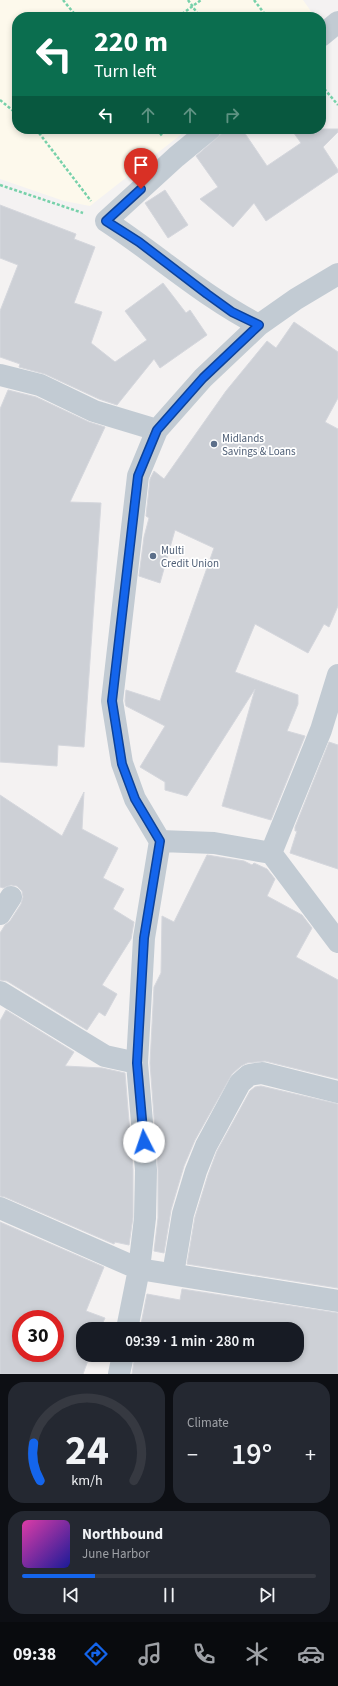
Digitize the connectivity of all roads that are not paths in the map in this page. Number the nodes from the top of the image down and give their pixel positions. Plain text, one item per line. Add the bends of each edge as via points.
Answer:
1 (338, 22) edge
2 (326, 32) edge
3 (204, 134) edge
4 (338, 274) edge
5 (259, 325) junction
6 (0, 375) edge
7 (157, 430) junction
8 (338, 675) edge
9 (160, 841) junction
10 (271, 853) junction
11 (338, 942) edge
12 (0, 992) edge
13 (137, 1063) junction
14 (338, 1092) edge
15 (0, 1208) edge
16 (139, 1269) junction
17 (173, 1274) junction
18 (338, 1301) edge
19 (128, 1322) edge
20 (122, 1362) edge
21 (119, 1374) edge

1 - 2 street
3 - 5 street via 106,221 139,242 232,312
4 - 5 street
5 - 7 street via 203,378
6 - 7 street via 40,385 94,411
7 - 9 street via 138,476 112,701 122,764 135,799
8 - 10 street via 321,730
9 - 10 street via 214,843
9 - 13 street via 144,938
10 - 11 street
12 - 13 street via 105,1056
13 - 16 street via 146,1170 145,1218
14 - 17 street via 262,1073 249,1075 240,1083 206,1146 196,1171 183,1214
15 - 16 street
16 - 17 street
16 - 19 street
17 - 18 street
20 - 21 street

